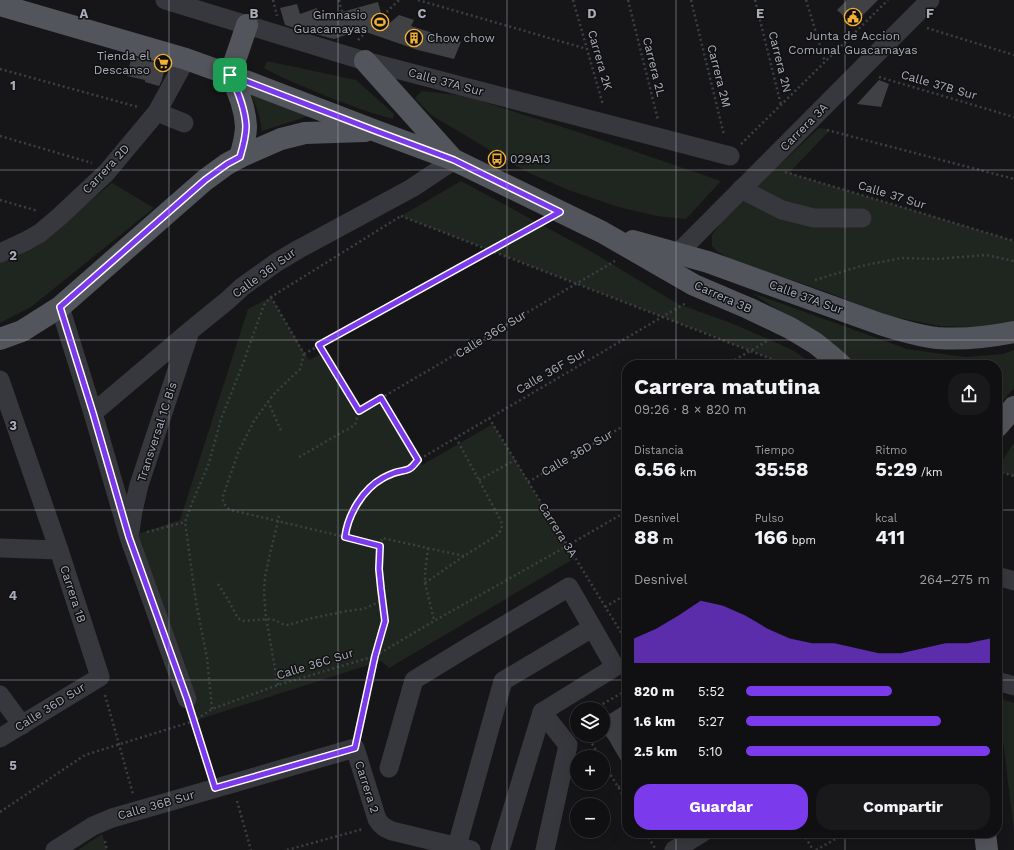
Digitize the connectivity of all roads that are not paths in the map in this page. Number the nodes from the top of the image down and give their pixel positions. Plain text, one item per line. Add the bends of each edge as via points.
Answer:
1 (165, 0) edge
2 (930, 0) edge
3 (0, 5) edge
4 (247, 25) junction
5 (352, 54) junction
6 (186, 60) junction
7 (230, 75) junction
8 (158, 112) junction
9 (184, 123) dead end
10 (376, 131) junction
11 (730, 156) road end
12 (240, 157) junction
13 (454, 160) junction
14 (741, 189) junction
15 (862, 218) dead end
16 (602, 232) junction
17 (678, 253) junction
18 (0, 254) edge
19 (60, 307) junction
20 (191, 330) junction
21 (1014, 332) edge
22 (0, 339) edge
23 (835, 360) edge
24 (0, 380) edge
25 (1014, 407) edge
26 (93, 413) junction
27 (1002, 420) edge
28 (129, 537) junction
29 (0, 548) edge
30 (59, 550) junction
31 (1002, 577) edge
32 (1014, 581) edge
33 (592, 628) junction
34 (100, 677) joint
35 (1002, 682) edge
36 (1014, 686) edge
37 (0, 695) edge
38 (187, 699) road end
39 (542, 712) junction
40 (22, 725) junction
41 (0, 738) edge
42 (355, 748) joint
43 (389, 768) dead end
44 (694, 838) edge
45 (986, 838) edge
46 (464, 848) edge
47 (55, 850) edge
48 (500, 850) edge
49 (545, 850) edge
50 (674, 850) edge
51 (987, 850) edge

1 - 4 street, Calle 37A Sur
2 - 14 street, Carrera 3A
3 - 6 main road
4 - 5 street, Calle 37A Sur
4 - 7 main road
5 - 11 street, Calle 37A Sur
5 - 13 main road
6 - 7 main road
6 - 8 street, Carrera 2D
7 - 10 main road
7 - 12 main road via 242,101 246,126
8 - 9 street
8 - 18 street, Carrera 2D via 106,172 59,217 26,242
10 - 12 main road via 305,133 281,139
10 - 13 main road
12 - 19 main road via 205,180
13 - 16 main road
13 - 20 street, Calle 36I Sur via 412,188 277,262 242,287
14 - 15 street via 782,210 814,218
14 - 17 street, Carrera 3A
16 - 17 main road, Calle 37A Sur
16 - 23 main road, Carrera 3B via 694,285 790,328 815,343
17 - 21 main road, Calle 37A Sur via 905,332 937,338 964,338
19 - 22 main road via 22,331
19 - 26 street
20 - 26 street, Calle 36I Sur
20 - 28 street, Transversal 1C Bis via 139,485
24 - 30 street, Carrera 1B
25 - 27 main road
26 - 28 street
28 - 38 street
29 - 30 street
30 - 34 street, Carrera 1B
31 - 32 street
33 - 39 street via 615,667
33 - 43 street via 569,586 414,680
33 - 46 street via 503,680
34 - 40 street, Calle 36D Sur
35 - 36 street
37 - 40 street
39 - 48 street
39 - 49 street via 568,745
40 - 41 street, Calle 36D Sur
42 - 46 street, Carrera 2 via 380,824 392,831
42 - 47 street, Calle 36B Sur via 112,818 93,826
44 - 50 street
45 - 51 main road

